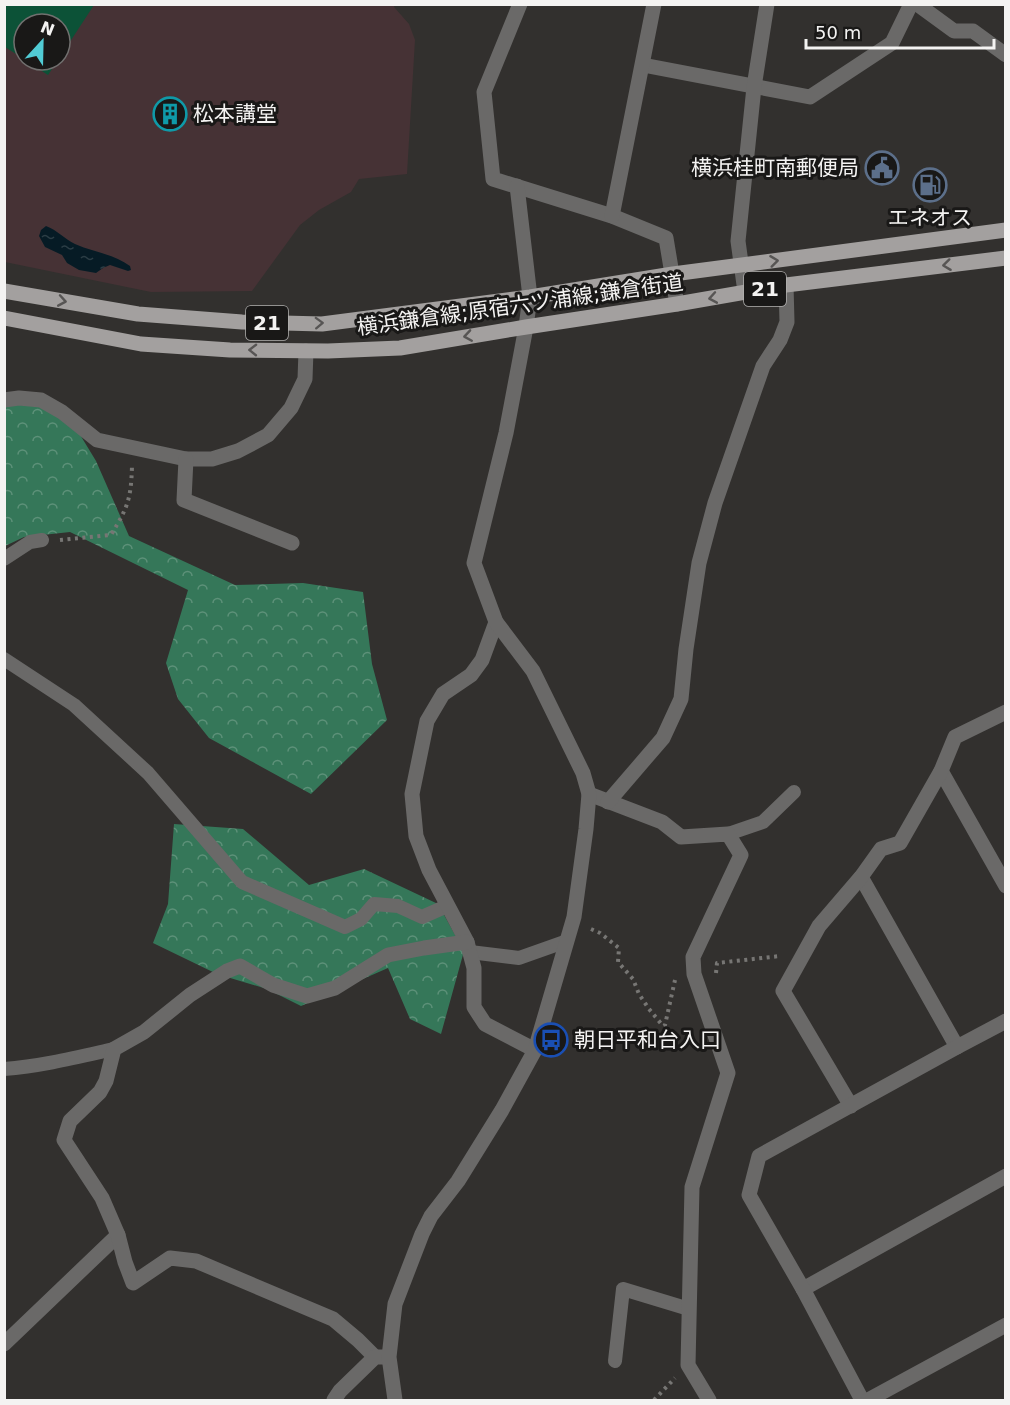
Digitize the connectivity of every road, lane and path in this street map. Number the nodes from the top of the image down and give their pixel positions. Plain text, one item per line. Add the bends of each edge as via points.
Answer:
1 (520, 4) edge
2 (654, 4) edge
3 (766, 4) edge
4 (911, 4) edge
5 (917, 4) edge
6 (1005, 55) edge
7 (643, 65) junction
8 (754, 87) junction
9 (517, 186) junction
10 (612, 216) junction
11 (1005, 230) edge
12 (1005, 258) edge
13 (741, 265) junction
14 (673, 274) junction
15 (786, 285) junction
16 (4, 291) edge
17 (745, 292) junction
18 (530, 297) junction
19 (677, 304) junction
20 (4, 318) edge
21 (526, 327) junction
22 (306, 351) junction
23 (4, 400) edge
24 (132, 448) junction
25 (186, 459) junction
26 (42, 540) joint
27 (292, 543) dead end
28 (4, 559) edge
29 (496, 621) junction
30 (4, 659) edge
31 (1005, 712) edge
32 (941, 771) junction
33 (794, 792) dead end
34 (589, 794) junction
35 (608, 802) junction
36 (728, 834) junction
37 (861, 877) junction
38 (1005, 886) edge
39 (447, 906) junction
40 (571, 925) junction
41 (567, 941) junction
42 (469, 947) junction
43 (781, 956) dead end
44 (675, 980) dead end
45 (715, 981) dead end
46 (1005, 1021) edge
47 (957, 1047) junction
48 (114, 1049) junction
49 (535, 1050) junction
50 (4, 1069) edge
51 (850, 1106) junction
52 (1005, 1176) edge
53 (118, 1235) junction
54 (803, 1289) junction
55 (689, 1310) junction
56 (1005, 1325) edge
57 (4, 1344) edge
58 (382, 1357) junction
59 (615, 1361) dead end
60 (688, 1365) junction
61 (334, 1401) edge
62 (395, 1401) edge
63 (654, 1401) edge
64 (709, 1401) edge
65 (862, 1401) edge
66 (868, 1401) edge

1 - 9 street via 484,92 493,179
2 - 7 street
3 - 8 street
4 - 8 street via 892,43 810,97
5 - 6 street via 954,31 972,31
7 - 8 street
7 - 10 street
8 - 13 street via 738,241
9 - 10 street
9 - 18 street
10 - 14 street via 666,238
13 -> 11 main road, 横浜鎌倉線;原宿六ツ浦線;鎌倉街道 / 21
12 -> 15 main road, 横浜鎌倉線;原宿六ツ浦線;鎌倉街道 / 21
13 - 14 main road, 横浜鎌倉線;原宿六ツ浦線;鎌倉街道 / 21
13 - 17 street
14 - 18 main road, 横浜鎌倉線;原宿六ツ浦線;鎌倉街道 / 21
14 - 19 street
15 - 17 main road, 横浜鎌倉線;原宿六ツ浦線;鎌倉街道 / 21
15 - 35 street via 787,322 763,366 715,503 699,563 681,699 663,738
16 -> 18 main road, 横浜鎌倉線;原宿六ツ浦線;鎌倉街道 / 21 via 138,314 322,324
17 -> 19 main road, 横浜鎌倉線;原宿六ツ浦線;鎌倉街道 / 21
18 - 21 street
19 - 21 main road, 横浜鎌倉線;原宿六ツ浦線;鎌倉街道 / 21
22 -> 20 main road, 横浜鎌倉線;原宿六ツ浦線;鎌倉街道 / 21 via 141,344
21 -> 22 main road, 横浜鎌倉線;原宿六ツ浦線;鎌倉街道 / 21 via 400,348
21 - 29 street via 506,433 474,563
22 - 25 street via 305,379 291,408 268,435 238,452 212,459
23 - 24 street via 41,400 97,440
24 - 25 street
24 - 26 path via 130,496 111,535
25 - 27 street via 184,500
26 - 28 lane via 30,542
29 - 34 street via 533,671 583,773
29 - 39 street via 482,660 471,675 443,694 427,721 412,794 416,836
30 - 39 lane via 74,705 148,773 242,882 345,927 361,919 374,904 398,906 422,917
31 - 32 street via 954,737
32 - 37 street via 900,843 881,849
32 - 38 street
33 - 36 lane via 764,822
34 - 35 street
34 - 40 street
35 - 36 street via 662,822 681,837
36 - 55 street via 741,855 693,957 694,974 728,1073 692,1187
37 - 47 street
37 - 51 street via 819,926 783,991
39 - 42 street
40 - 41 street
40 - 44 path via 600,933 619,948 618,962 663,1026
41 - 42 lane via 519,958
41 - 49 street
42 - 48 street via 424,948 388,955 335,988 307,996 273,986 240,966 190,995 144,1032
42 - 49 street via 474,968 474,1007 485,1024
43 - 45 path via 717,963
46 - 47 street
47 - 51 street
48 - 50 lane
48 - 53 street via 100,1092 70,1121 64,1140 102,1198
49 - 58 street via 502,1110 422,1234 395,1304
51 - 54 street via 759,1156 749,1195
52 - 54 street
53 - 57 street
53 - 58 street via 134,1283 171,1258 196,1261 333,1319
54 - 65 street
55 - 59 lane via 622,1289
55 - 60 street
56 - 66 street
58 - 61 street via 340,1391
58 - 62 street
60 - 63 path
60 - 64 street

